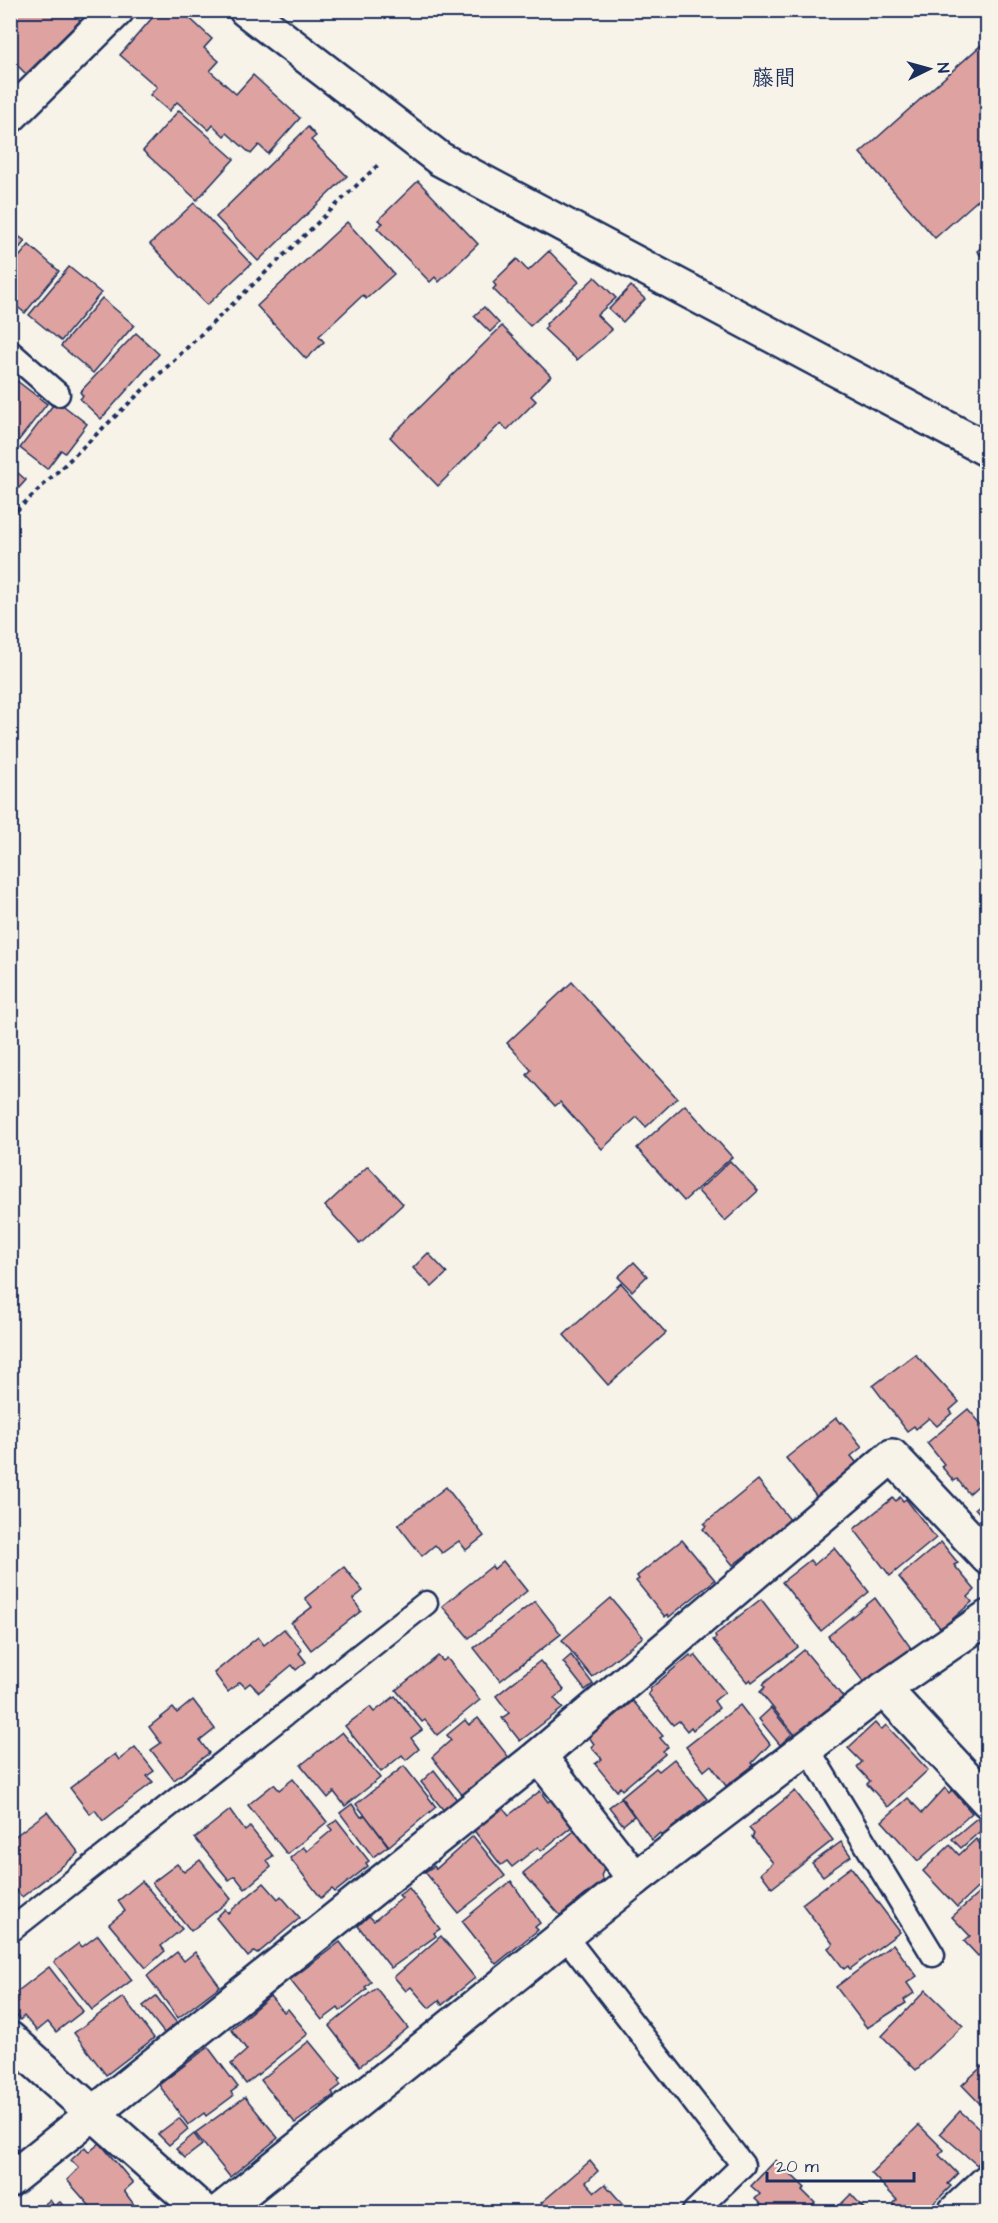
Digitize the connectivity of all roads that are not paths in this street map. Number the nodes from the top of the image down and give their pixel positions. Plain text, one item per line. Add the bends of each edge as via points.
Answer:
1 (117, 10) edge
2 (246, 10) edge
3 (10, 116) edge
4 (10, 352) edge
5 (58, 394) dead end
6 (987, 450) edge
7 (987, 1558) edge
8 (426, 1604) dead end
9 (987, 1617) edge
10 (884, 1689) junction
11 (808, 1749) junction
12 (539, 1756) junction
13 (987, 1801) edge
14 (635, 1879) junction
15 (10, 1930) edge
16 (564, 1935) junction
17 (933, 1955) dead end
18 (10, 2038) edge
19 (94, 2112) junction
20 (10, 2180) edge
21 (985, 2189) edge
22 (204, 2212) edge
23 (219, 2212) edge
24 (694, 2212) edge
25 (955, 2212) edge

1 - 3 street
2 - 6 street via 440,159
4 - 5 lane
7 - 12 street via 892,1456
8 - 15 lane
9 - 10 street
10 - 11 street
10 - 13 street
11 - 14 street
11 - 17 lane
12 - 14 street
12 - 19 street
14 - 16 street
16 - 23 street
16 - 24 lane via 743,2165
18 - 19 street
19 - 20 street
19 - 22 street
21 - 25 street

